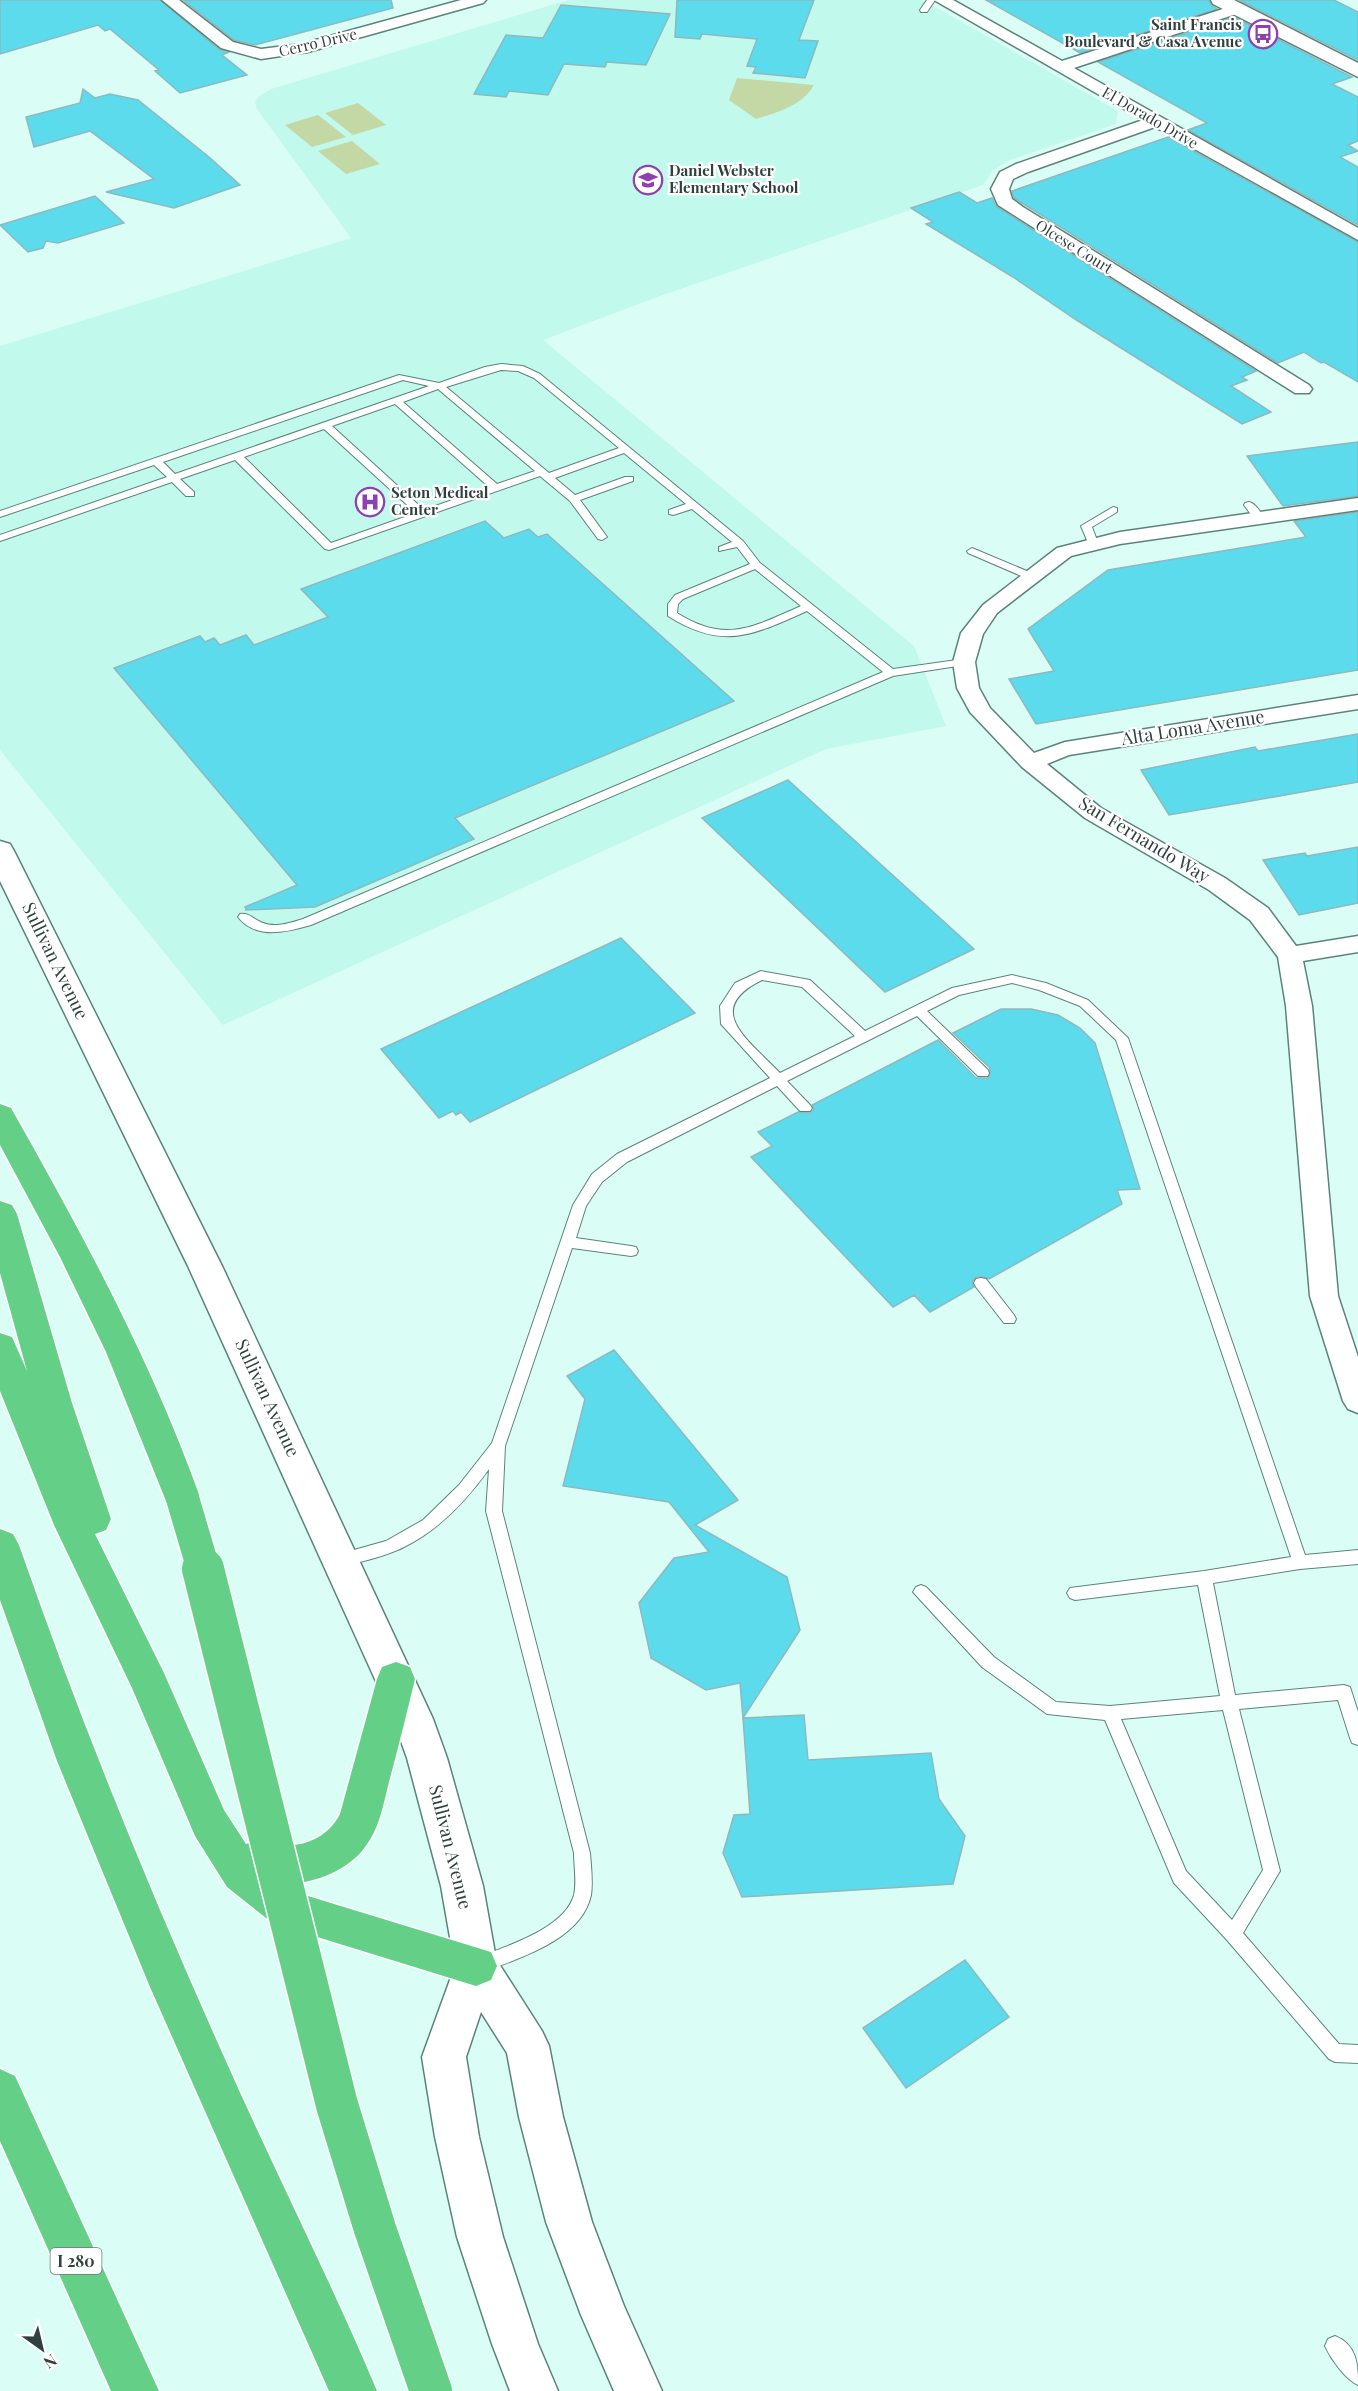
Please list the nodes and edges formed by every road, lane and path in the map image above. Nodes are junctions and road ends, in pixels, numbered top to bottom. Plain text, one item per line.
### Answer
1 (170, 0) edge
2 (478, 0) edge
3 (931, 0) edge
4 (942, 0) edge
5 (1220, 0) edge
6 (1237, 9) junction
7 (924, 10) dead end
8 (1060, 67) junction
9 (1358, 71) edge
10 (1156, 121) junction
11 (1358, 235) edge
12 (440, 386) junction
13 (1302, 389) dead end
14 (338, 399) junction
15 (397, 401) junction
16 (356, 415) junction
17 (281, 418) junction
18 (326, 426) junction
19 (298, 435) junction
20 (626, 449) junction
21 (237, 456) junction
22 (156, 461) junction
23 (544, 474) junction
24 (174, 478) junction
25 (629, 479) dead end
26 (88, 484) junction
27 (496, 488) junction
28 (190, 494) dead end
29 (574, 499) junction
30 (105, 502) junction
31 (1358, 504) edge
32 (693, 505) junction
33 (1113, 510) dead end
34 (5, 512) edge
35 (673, 512) dead end
36 (423, 514) junction
37 (27, 529) junction
38 (602, 537) dead end
39 (0, 538) edge
40 (739, 543) junction
41 (1094, 543) junction
42 (723, 549) dead end
43 (972, 551) dead end
44 (756, 565) junction
45 (1030, 576) junction
46 (808, 607) junction
47 (964, 662) junction
48 (891, 673) junction
49 (1358, 702) edge
50 (1030, 762) junction
51 (0, 851) edge
52 (244, 917) dead end
53 (1358, 944) edge
54 (1290, 955) junction
55 (918, 1010) junction
56 (864, 1037) junction
57 (983, 1073) dead end
58 (778, 1080) junction
59 (805, 1108) dead end
60 (0, 1116) edge
61 (0, 1214) edge
62 (567, 1242) junction
63 (631, 1251) dead end
64 (981, 1283) dead end
65 (1009, 1319) dead end
66 (0, 1347) edge
67 (1358, 1401) edge
68 (498, 1446) junction
69 (0, 1545) edge
70 (1358, 1557) edge
71 (341, 1560) junction
72 (1300, 1563) junction
73 (1204, 1578) junction
74 (921, 1592) dead end
75 (1075, 1593) dead end
76 (396, 1679) junction
77 (150, 1685) junction
78 (1229, 1702) junction
79 (1110, 1713) junction
80 (1358, 1738) edge
81 (209, 1823) junction
82 (1233, 1934) junction
83 (476, 1966) junction
84 (1358, 2055) edge
85 (0, 2091) edge
86 (1335, 2346) dead end
87 (1358, 2375) edge
88 (135, 2391) edge
89 (353, 2391) edge
90 (431, 2391) edge
91 (534, 2391) edge
92 (638, 2391) edge

1 - 2 street, Cerro Drive
3 - 7 lane
4 - 8 street, El Dorado Drive
5 - 6 street
6 - 8 street
6 - 9 street
8 - 10 street, El Dorado Drive
10 - 11 street, El Dorado Drive
10 - 13 street, Olcese Court
12 - 14 lane
12 - 15 lane
12 - 20 lane
12 - 23 lane
14 - 16 lane
14 - 17 lane
15 - 16 lane
15 - 27 lane
16 - 18 lane
17 - 19 lane
17 - 22 lane
18 - 19 lane
18 - 36 lane
19 - 21 lane
20 - 23 lane
20 - 32 lane
21 - 24 lane
21 - 36 lane
22 - 24 lane
22 - 26 lane
23 - 27 lane
23 - 29 lane
24 - 28 lane
24 - 30 lane
25 - 29 lane
26 - 30 lane
26 - 34 lane
27 - 36 lane
29 - 38 lane
30 - 37 lane
31 - 41 street, San Fernando Way
32 - 35 lane
32 - 40 lane
33 - 41 lane
34 - 37 lane
37 - 39 lane
40 - 42 lane
40 - 44 lane
41 - 45 street, San Fernando Way
43 - 45 lane
44 - 46 lane
44 - 46 lane
45 - 47 street, San Fernando Way
46 - 48 lane
47 - 48 lane
47 - 50 street, San Fernando Way
48 - 52 lane
49 - 50 street, Alta Loma Avenue
50 - 54 street, San Fernando Way
51 - 71 street, Sullivan Avenue
53 - 54 street
54 - 67 street, San Fernando Way
55 - 56 lane
55 - 57 lane
55 - 72 lane
56 - 58 lane
56 - 58 lane
58 - 59 lane
58 - 62 lane
60 - 90 highway, bridge
61 - 77 highway
62 - 63 lane
62 - 68 lane
64 - 65 lane
66 - 77 highway
68 - 71 lane
68 - 83 lane
69 - 89 highway
70 - 72 lane
71 - 76 street, Sullivan Avenue
72 - 73 lane
73 - 75 lane
73 - 78 lane
74 - 79 lane
76 - 81 highway
76 - 83 street, Sullivan Avenue
77 - 81 highway
78 - 79 lane
78 - 80 lane
78 - 82 lane
79 - 82 lane
81 - 83 highway
82 - 84 lane
83 - 91 street, Sullivan Avenue
83 - 92 street, Sullivan Avenue
85 - 88 highway, I 280
86 - 87 lane

